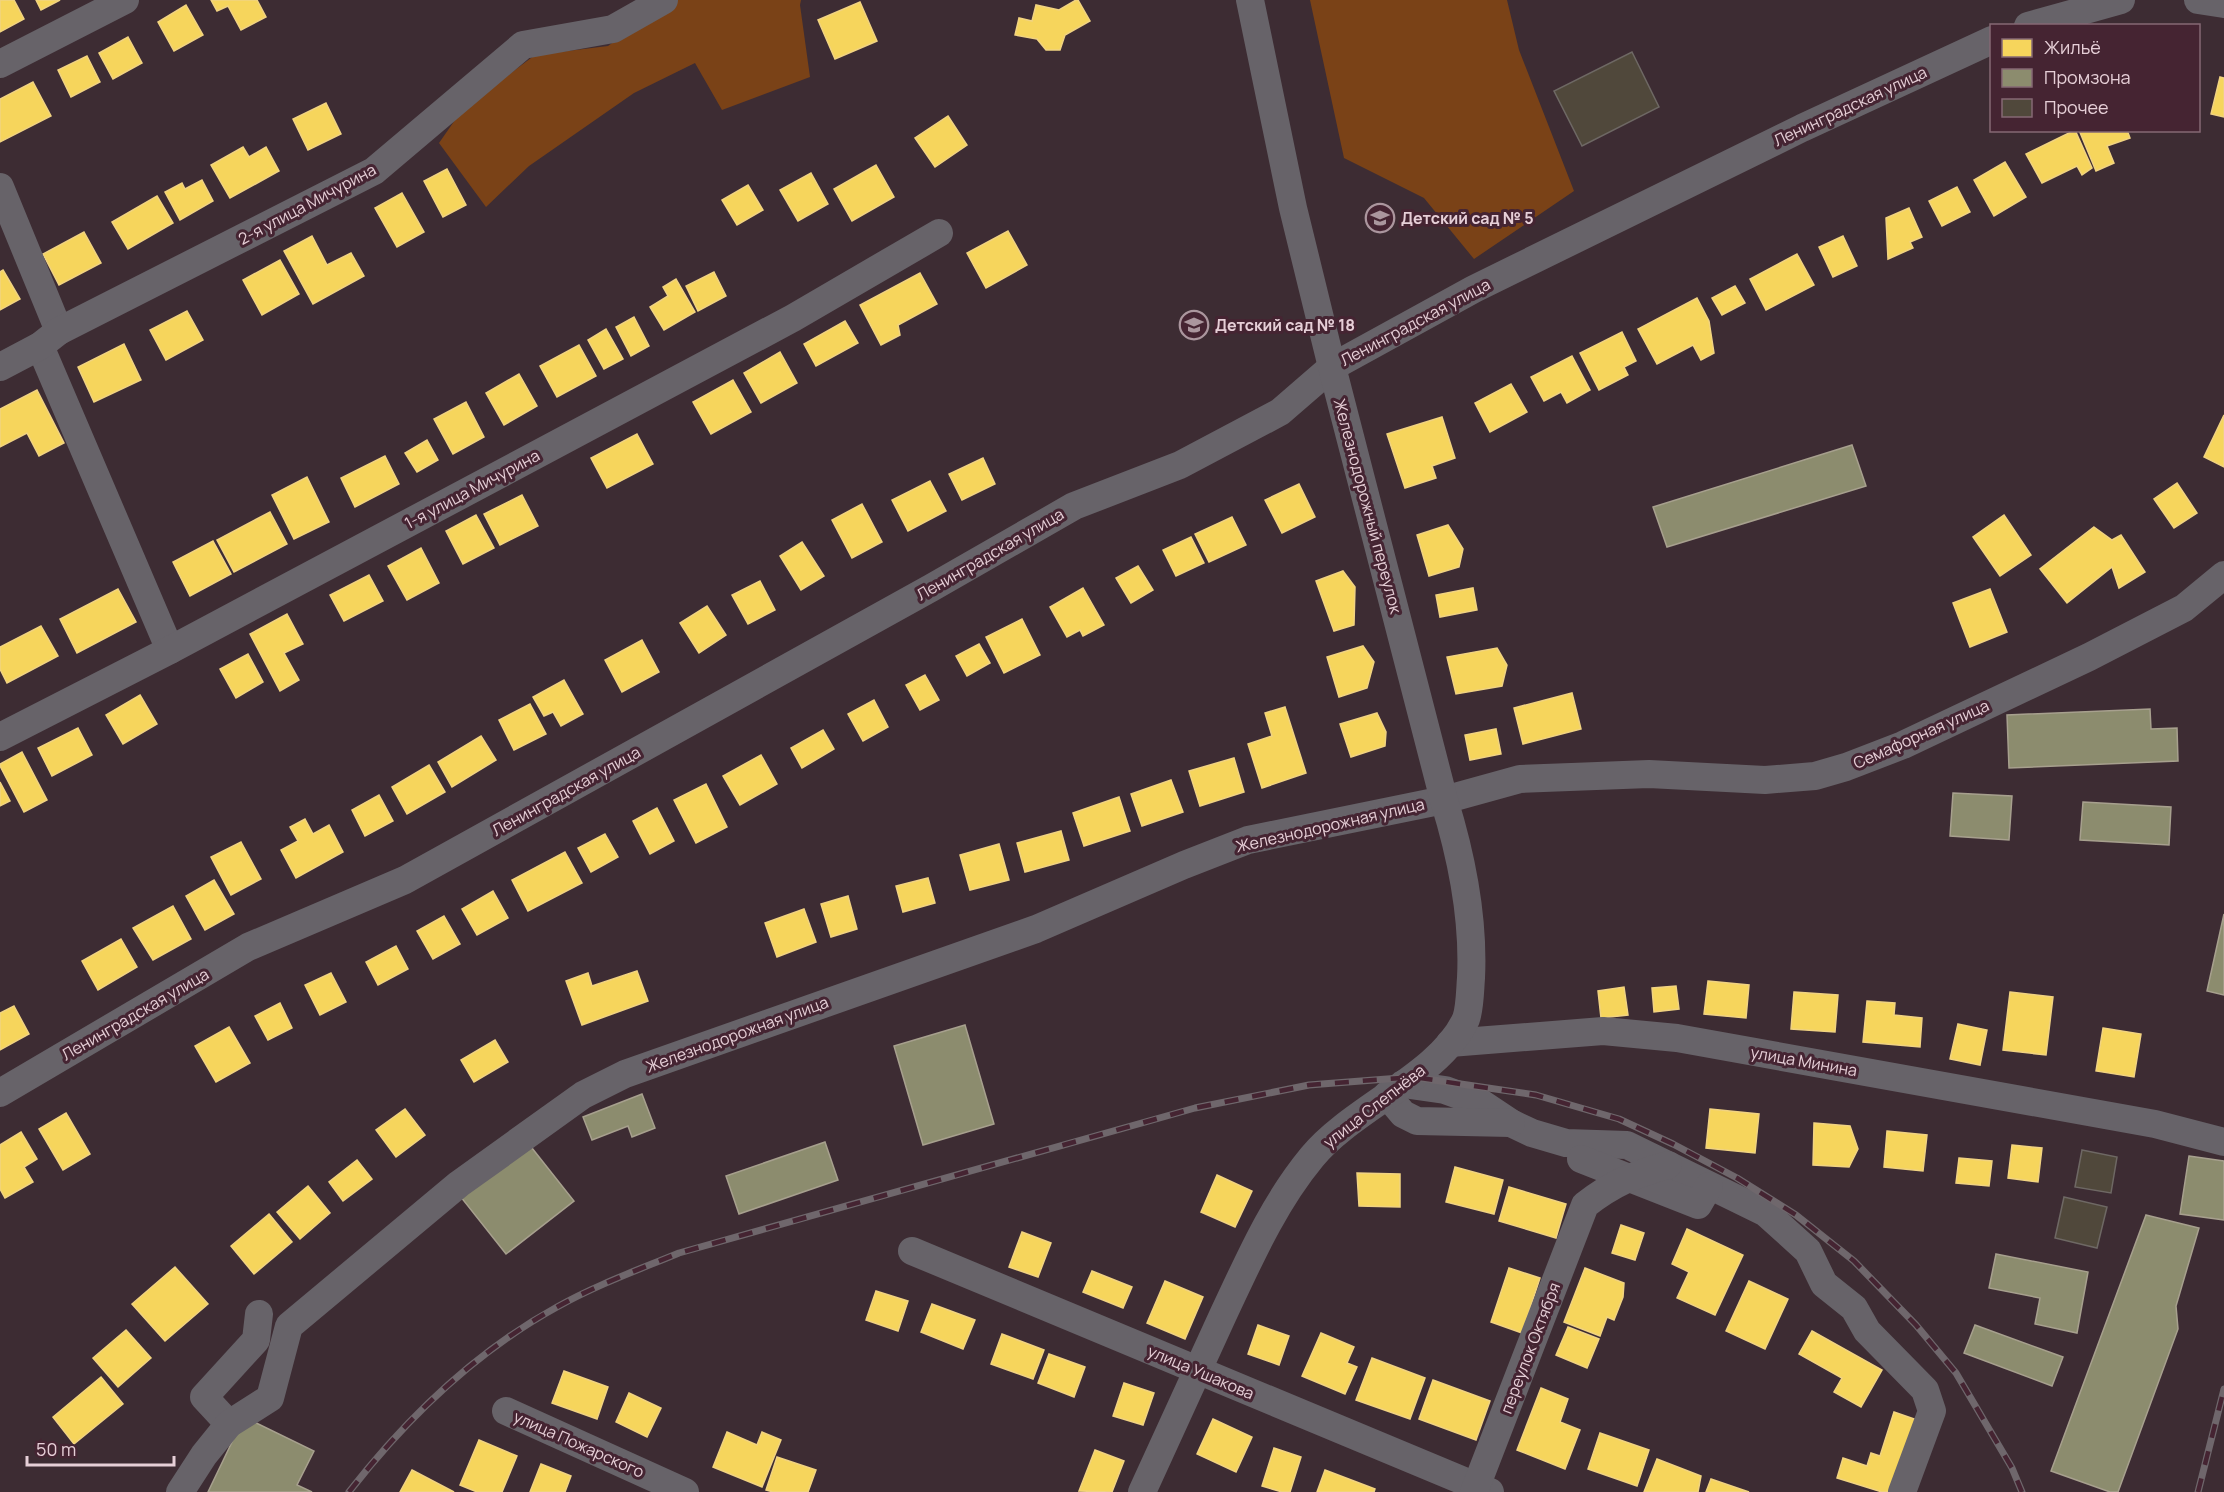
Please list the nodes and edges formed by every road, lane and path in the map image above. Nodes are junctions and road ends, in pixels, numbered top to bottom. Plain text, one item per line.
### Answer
1 (125, 0) edge
2 (664, 0) edge
3 (1250, 0) edge
4 (2121, 0) edge
5 (2198, 0) edge
6 (2224, 4) edge
7 (2035, 24) edge
8 (1990, 41) edge
9 (0, 64) edge
10 (0, 188) edge
11 (939, 233) dead end
12 (50, 338) junction
13 (0, 367) edge
14 (1332, 367) junction
15 (2224, 575) edge
16 (170, 650) junction
17 (0, 737) edge
18 (1444, 800) junction
19 (1450, 1043) junction
20 (1395, 1090) junction
21 (0, 1093) edge
22 (2224, 1142) edge
23 (1574, 1151) junction
24 (1668, 1165) junction
25 (1627, 1178) junction
26 (1709, 1186) junction
27 (1585, 1205) junction
28 (912, 1251) dead end
29 (259, 1314) dead end
30 (1197, 1370) junction
31 (506, 1411) dead end
32 (229, 1424) junction
33 (1480, 1490) edge
34 (180, 1492) edge
35 (686, 1492) edge
36 (1142, 1492) edge
37 (1902, 1492) edge

1 - 9 street
2 - 12 street, 2-я улица Мичурина
3 - 14 street, Железнодорожный переулок
4 - 7 street
5 - 6 street
8 - 14 street, Ленинградская улица
10 - 12 street
11 - 16 street, 1-я улица Мичурина
12 - 13 street, 2-я улица Мичурина
12 - 16 street
14 - 18 street, Железнодорожный переулок
14 - 21 street, Ленинградская улица
15 - 18 street, Семафорная улица
16 - 17 street, 1-я улица Мичурина
18 - 19 street, улица Слепнёва
18 - 32 street, Железнодорожная улица
19 - 20 street, улица Слепнёва
19 - 22 street, улица Минина
20 - 23 street
20 - 30 street, улица Слепнёва
23 - 24 street
23 - 25 street
23 - 27 street, переулок Октября
24 - 25 street
24 - 26 street
25 - 26 street
25 - 27 street
26 - 37 street
27 - 33 street, переулок Октября
28 - 30 street, улица Ушакова
29 - 32 street
30 - 33 street, улица Ушакова
30 - 36 street, улица Слепнёва
31 - 35 street, улица Пожарского
32 - 34 street, Железнодорожная улица

